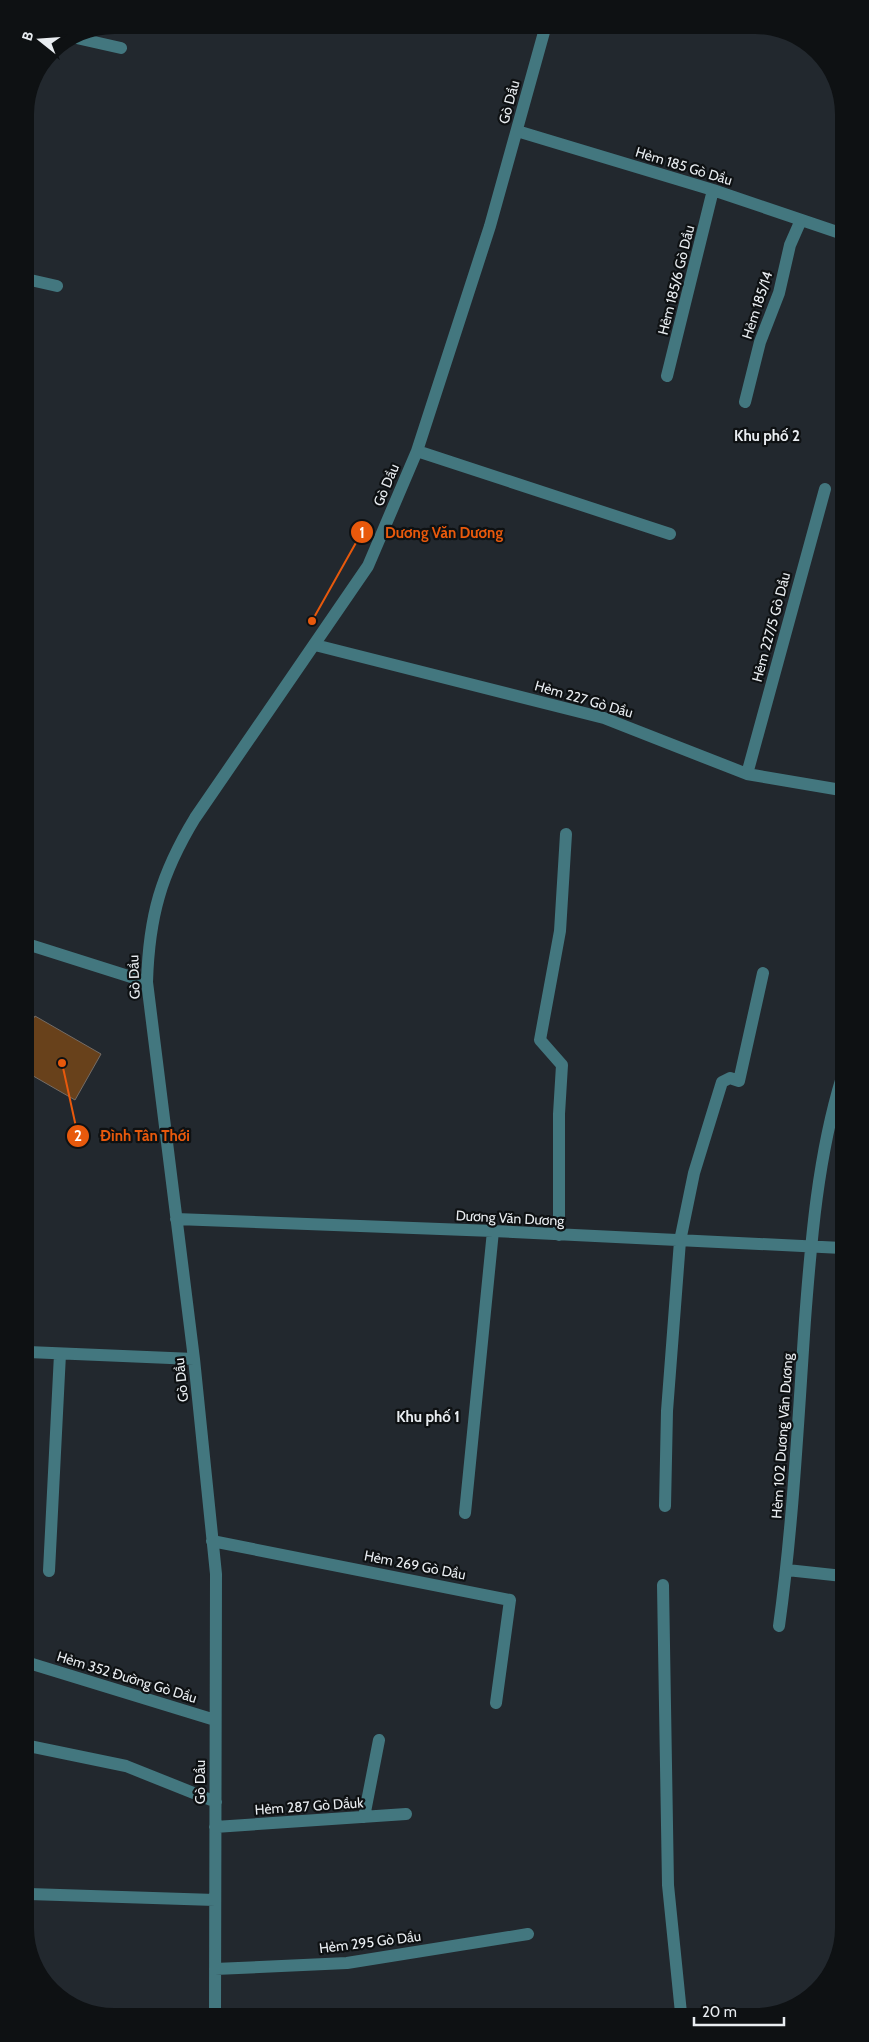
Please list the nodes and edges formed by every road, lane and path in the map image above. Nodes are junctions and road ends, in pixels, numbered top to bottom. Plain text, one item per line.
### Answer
1 (544, 34) edge
2 (84, 40) edge
3 (121, 48) dead end
4 (517, 131) junction
5 (713, 190) junction
6 (801, 220) junction
7 (835, 231) edge
8 (34, 280) edge
9 (57, 286) dead end
10 (667, 376) dead end
11 (745, 402) dead end
12 (417, 451) junction
13 (825, 488) dead end
14 (670, 534) dead end
15 (315, 645) junction
16 (747, 774) junction
17 (835, 789) edge
18 (566, 834) dead end
19 (34, 946) edge
20 (763, 973) dead end
21 (147, 982) junction
22 (835, 1100) edge
23 (176, 1219) junction
24 (493, 1231) junction
25 (559, 1235) junction
26 (680, 1241) junction
27 (811, 1247) junction
28 (835, 1248) edge
29 (34, 1352) edge
30 (60, 1354) junction
31 (194, 1359) junction
32 (665, 1506) dead end
33 (465, 1513) dead end
34 (212, 1540) junction
35 (786, 1570) junction
36 (49, 1571) dead end
37 (835, 1575) edge
38 (663, 1585) dead end
39 (779, 1626) dead end
40 (34, 1665) edge
41 (496, 1702) dead end
42 (215, 1720) junction
43 (379, 1740) dead end
44 (34, 1747) edge
45 (216, 1802) junction
46 (406, 1814) dead end
47 (364, 1817) junction
48 (215, 1827) junction
49 (34, 1894) edge
50 (215, 1900) junction
51 (528, 1934) dead end
52 (215, 1969) junction
53 (215, 2008) edge
54 (680, 2008) edge

1 - 4 street, Gò Dầu
2 - 3 street
4 - 5 street, Hẻm 185 Gò Dầu
4 - 12 street, Gò Dầu
5 - 6 street, Hẻm 185 Gò Dầu
5 - 10 street, Hẻm 185/6 Gò Dầu
6 - 7 street, Hẻm 185 Gò Dầu
6 - 11 street, Hẻm 185/14
8 - 9 street
12 - 14 street
12 - 15 street, Gò Dầu
13 - 16 street, Hẻm 227/5 Gò Dầu
15 - 16 street, Hẻm 227 Gò Dầu
15 - 21 street, Gò Dầu
16 - 17 street, Hẻm 227 Gò Dầu
18 - 25 street
19 - 21 street
20 - 26 street
21 - 23 street, Gò Dầu
22 - 27 street, Hẻm 102 Dương Văn Dương
23 - 24 street, Dương Văn Dương
23 - 31 street, Gò Dầu
24 - 25 street, Dương Văn Dương
24 - 33 street
25 - 26 street, Dương Văn Dương
26 - 27 street, Dương Văn Dương
26 - 32 street
27 - 28 street, Dương Văn Dương
27 - 35 street, Hẻm 102 Dương Văn Dương
29 - 30 street
30 - 31 street
30 - 36 street
31 - 34 street, Gò Dầu
34 - 41 street, Hẻm 269 Gò Dầu
34 - 42 street, Gò Dầu
35 - 37 street
35 - 39 street, Hẻm 102 Dương Văn Dương
38 - 54 street
40 - 42 street, Hẻm 352 Đường Gò Dầu
42 - 45 street, Gò Dầu
43 - 47 street
44 - 45 street
45 - 48 street, Gò Dầu
46 - 47 street, Hẻm 287 Gò Dầuk
47 - 48 street, Hẻm 287 Gò Dầuk
48 - 50 street, Gò Dầu
49 - 50 street
50 - 52 street, Gò Dầu
51 - 52 street, Hẻm 295 Gò Dầu
52 - 53 street, Gò Dầu

